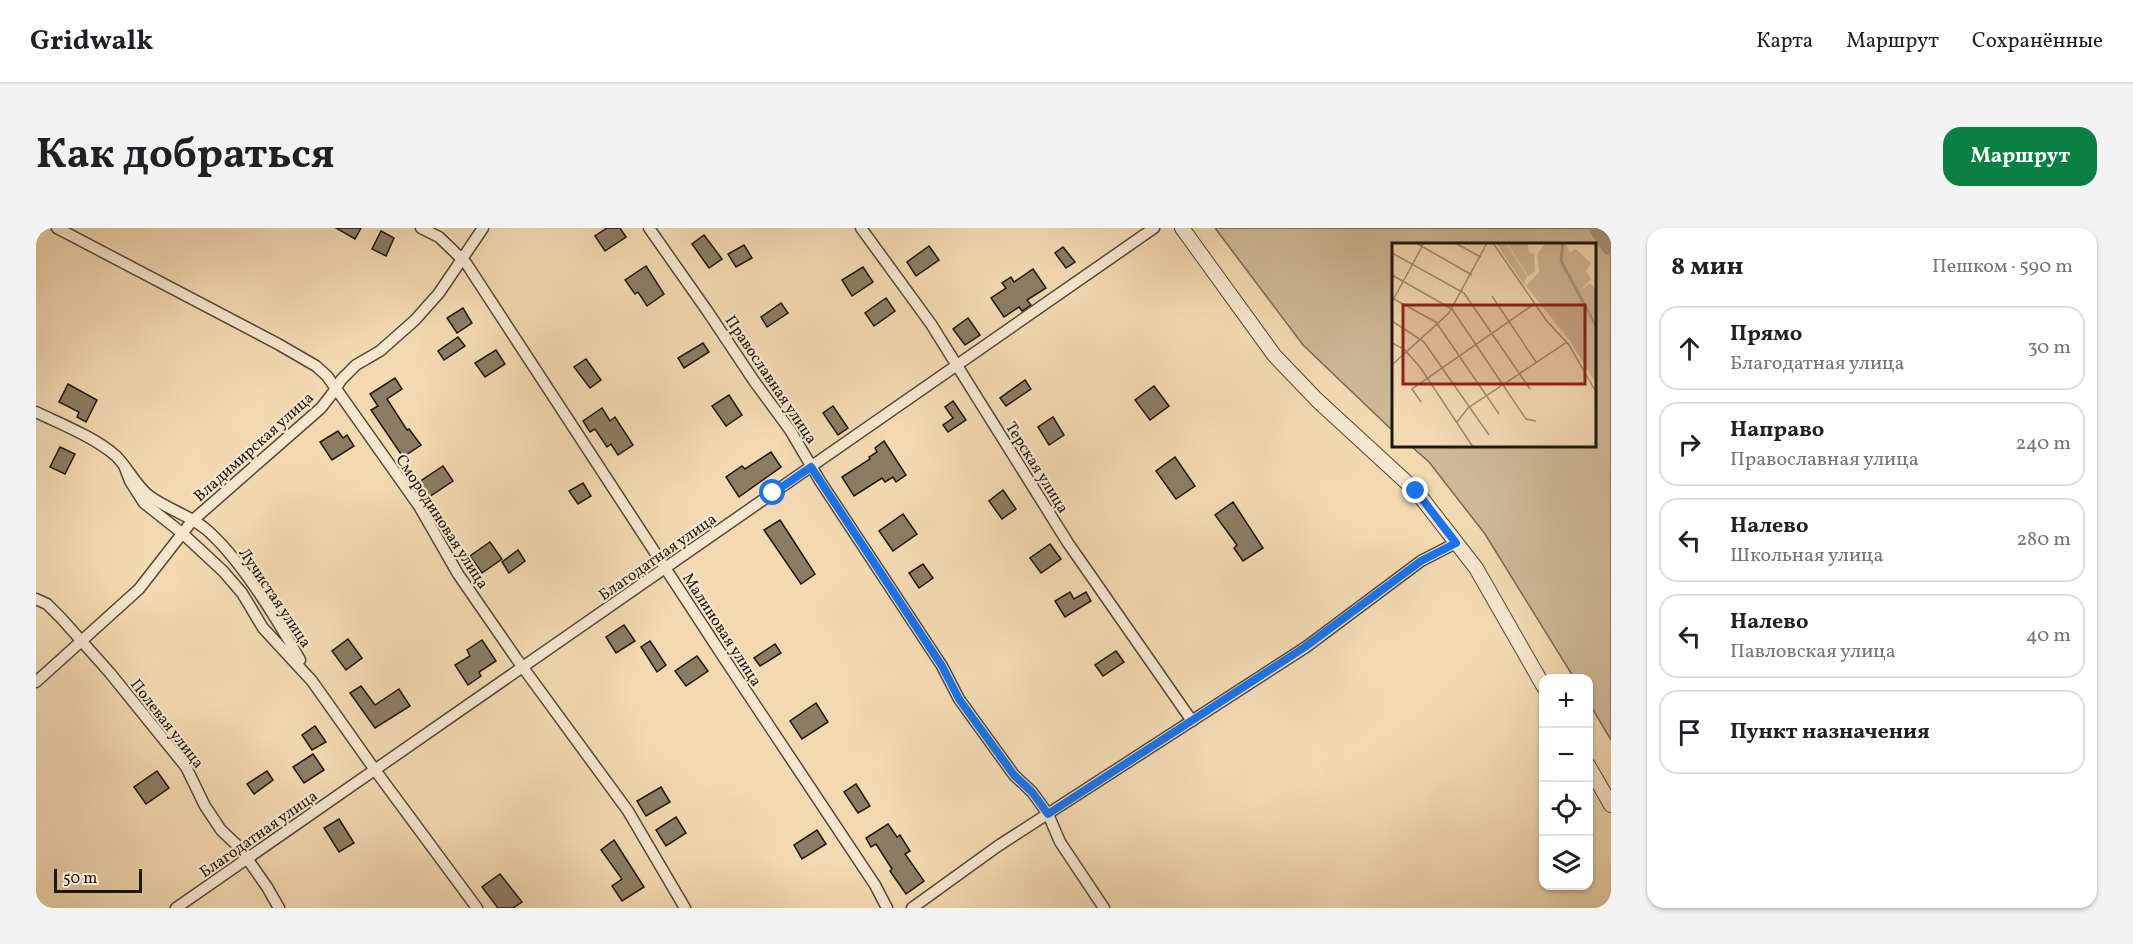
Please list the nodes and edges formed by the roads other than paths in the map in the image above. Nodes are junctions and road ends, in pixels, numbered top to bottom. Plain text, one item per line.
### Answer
1 (57, 228) edge
2 (421, 228) edge
3 (483, 228) edge
4 (649, 228) edge
5 (861, 228) edge
6 (1154, 228) edge
7 (1182, 228) edge
8 (461, 258) junction
9 (956, 365) junction
10 (335, 390) junction
11 (36, 412) edge
12 (811, 467) junction
13 (125, 468) junction
14 (192, 521) junction
15 (182, 533) junction
16 (1456, 543) junction
17 (665, 568) junction
18 (36, 599) edge
19 (82, 642) junction
20 (523, 667) junction
21 (1539, 678) edge
22 (312, 681) junction
23 (36, 682) edge
24 (1192, 721) junction
25 (375, 770) junction
26 (1593, 774) edge
27 (1611, 805) edge
28 (1048, 814) junction
29 (247, 859) junction
30 (176, 908) edge
31 (279, 908) edge
32 (477, 908) edge
33 (685, 908) edge
34 (887, 908) edge
35 (912, 908) edge
36 (1104, 908) edge

1 - 10 street, Смородиновая улица
2 - 8 street, Малиновая улица
3 - 8 street, Владимирская улица
4 - 12 street, Православная улица
5 - 9 street, Терская улица
6 - 9 street, Благодатная улица
7 - 16 street
8 - 10 street, Владимирская улица
8 - 17 street, Малиновая улица
9 - 12 street, Благодатная улица
9 - 24 street, Терская улица
10 - 14 street, Владимирская улица
10 - 20 street, Смородиновая улица
11 - 13 street, Лучистая улица
12 - 17 street, Благодатная улица
12 - 28 street, Православная улица
13 - 14 street, Лучистая улица
13 - 15 street, Лучистая улица
14 - 15 street, Владимирская улица
14 - 22 street, Лучистая улица
15 - 19 street, Владимирская улица
15 - 22 street, Лучистая улица
16 - 21 street
16 - 24 street
17 - 20 street, Благодатная улица
17 - 34 street, Малиновая улица
18 - 19 street, Полевая улица
19 - 23 street, Владимирская улица
19 - 29 street, Полевая улица
20 - 25 street, Благодатная улица
20 - 33 street, Смородиновая улица
22 - 25 street, Лучистая улица
24 - 28 street
25 - 29 street, Благодатная улица
25 - 32 street, Лучистая улица
26 - 27 street
28 - 35 street
28 - 36 street, Православная улица
29 - 30 street, Благодатная улица
29 - 31 street, Полевая улица

